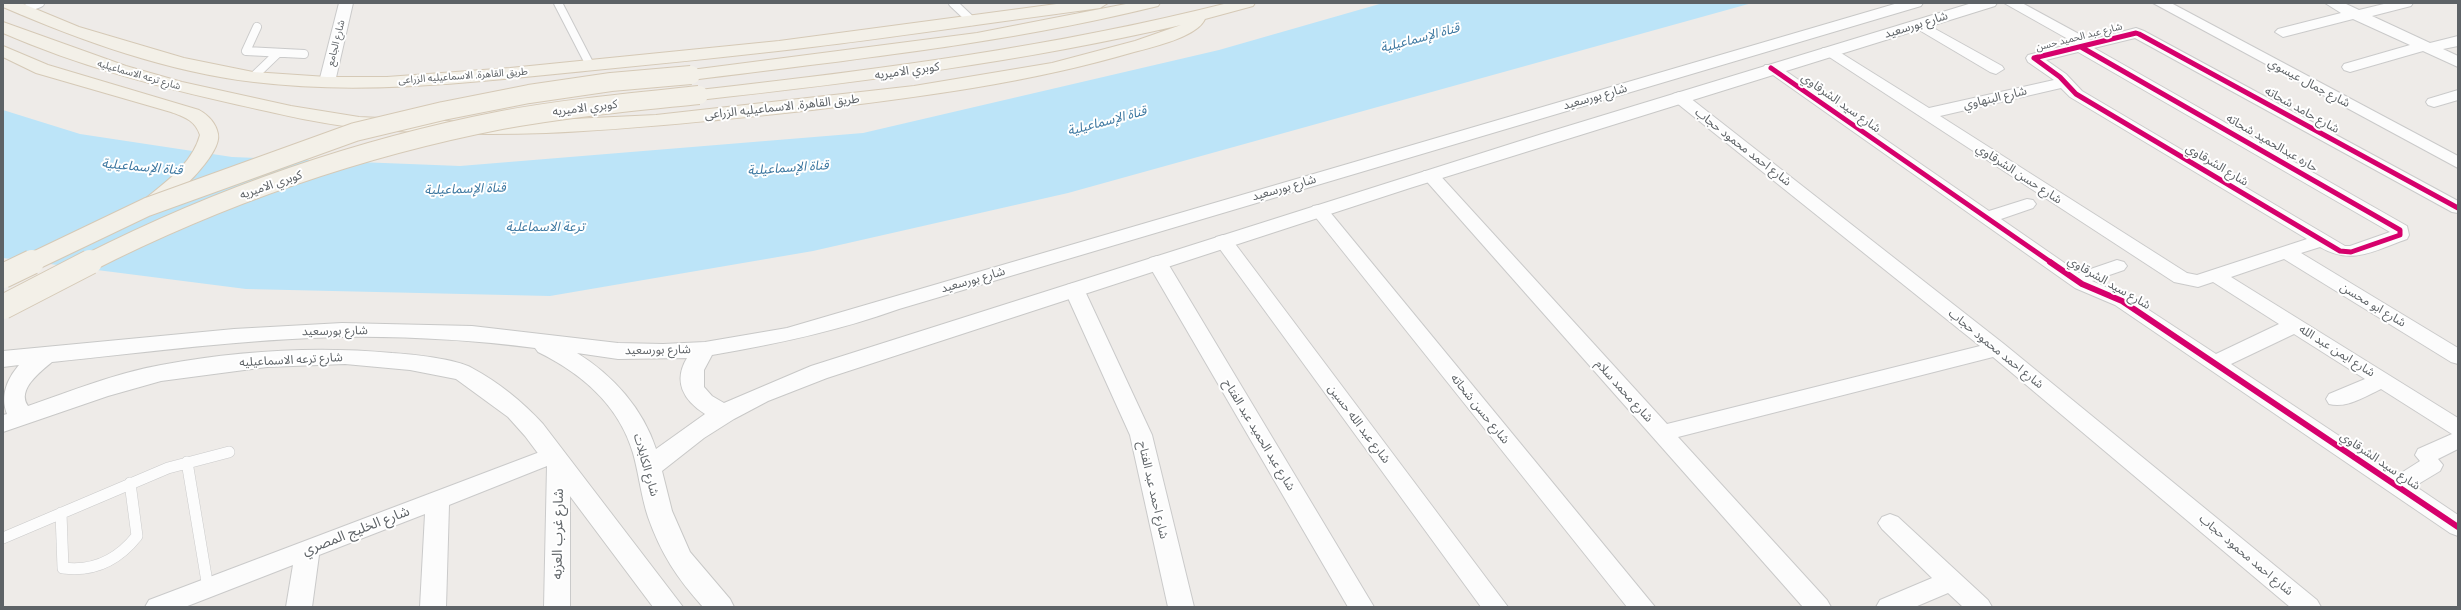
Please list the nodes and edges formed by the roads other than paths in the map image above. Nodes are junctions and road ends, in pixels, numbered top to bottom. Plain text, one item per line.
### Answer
1 (40, 3) edge
2 (346, 3) edge
3 (558, 3) edge
4 (953, 3) edge
5 (1093, 3) edge
6 (1100, 3) edge
7 (1152, 3) edge
8 (1247, 3) edge
9 (1915, 3) edge
10 (1989, 3) edge
11 (2012, 3) edge
12 (2160, 3) edge
13 (2332, 3) edge
14 (2406, 3) edge
15 (15, 6) edge
16 (2356, 14) junction
17 (1197, 17) junction
18 (972, 21) junction
19 (1919, 24) junction
20 (3, 27) edge
21 (257, 27) dead end
22 (2283, 32) dead end
23 (2136, 33) joint
24 (2458, 41) edge
25 (2085, 46) junction
26 (2426, 47) junction
27 (3, 51) edge
28 (1828, 51) junction
29 (278, 53) junction
30 (304, 54) dead end
31 (2458, 62) edge
32 (590, 65) junction
33 (2350, 67) dead end
34 (1771, 68) junction
35 (1996, 69) dead end
36 (230, 74) joint
37 (253, 77) junction
38 (327, 82) junction
39 (2070, 88) junction
40 (2458, 96) edge
41 (1679, 97) junction
42 (2434, 102) dead end
43 (302, 114) joint
44 (1926, 114) junction
45 (2458, 163) edge
46 (1430, 175) junction
47 (2027, 204) dead end
48 (147, 207) junction
49 (2458, 208) edge
50 (1319, 210) junction
51 (1987, 218) junction
52 (2323, 240) junction
53 (1223, 241) junction
54 (2348, 252) joint
55 (2287, 253) junction
56 (1157, 262) junction
57 (2117, 266) dead end
58 (2215, 275) junction
59 (3, 276) edge
60 (2076, 280) junction
61 (1074, 289) junction
62 (3, 307) edge
63 (2295, 325) junction
64 (523, 339) junction
65 (1997, 348) junction
66 (705, 349) junction
67 (2458, 356) edge
68 (44, 357) junction
69 (3, 359) edge
70 (2215, 363) junction
71 (2383, 380) junction
72 (2337, 399) dead end
73 (725, 413) junction
74 (14, 420) edge
75 (2458, 428) edge
76 (1662, 433) junction
77 (2458, 440) edge
78 (229, 452) dead end
79 (556, 458) junction
80 (187, 462) junction
81 (648, 469) junction
82 (130, 483) junction
83 (2398, 486) junction
84 (436, 500) junction
85 (61, 513) junction
86 (1890, 523) dead end
87 (2458, 527) edge
88 (3, 538) edge
89 (306, 550) junction
90 (1951, 581) junction
91 (208, 588) junction
92 (162, 606) edge
93 (299, 607) edge
94 (433, 607) edge
95 (556, 607) edge
96 (669, 607) edge
97 (720, 607) edge
98 (1181, 607) edge
99 (1361, 607) edge
100 (1495, 607) edge
101 (1642, 607) edge
102 (1818, 607) edge
103 (1889, 607) edge
104 (1979, 607) edge
105 (2308, 607) edge

1 - 15 lane
2 - 38 street, شارع الجامع
3 - 32 lane
4 - 18 lane
5 - 6 main road, طريق القاهرة, الاسماعيليه الزراعى
5 - 18 main road, طريق القاهرة, الاسماعيليه الزراعى
7 - 48 main road, كوبري الاميريه, bridge
8 - 17 main road, طريق القاهرة, الاسماعيليه الزراعى
9 - 66 main road, شارع بورسعيد
10 - 19 main road, شارع بورسعيد
11 - 25 street
12 - 45 street, شارع جمال عيسوي
13 - 16 street
14 - 16 street
15 - 36 main road, شارع ترعه الاسماعيليه
16 - 22 street
16 - 26 street
17 - 43 main road, طريق القاهرة, الاسماعيليه الزراعى
17 - 62 main road, كوبري الاميريه, bridge
18 - 32 main road, طريق القاهرة, الاسماعيليه الزراعى
19 - 28 main road, شارع بورسعيد
19 - 35 street
20 - 43 main road, شارع ترعه الاسماعيليه
21 - 29 lane
23 - 25 street, شارع عبد الحميد حسن
23 - 49 street, شارع حامد شحاته
24 - 26 street
25 - 39 street, شارع عبد الحميد حسن
25 - 54 street, حاره عبدالحميد شحاته
26 - 31 street
26 - 33 street
27 - 48 main road
28 - 34 main road, شارع بورسعيد
28 - 44 street, شارع حسن الشرقاوي
29 - 30 lane
29 - 37 lane
32 - 38 main road, طريق القاهرة, الاسماعيليه الزراعى
34 - 41 main road, شارع بورسعيد
34 - 51 street, شارع سيد الشرقاوي
36 - 37 main road, طريق القاهرة, الاسماعيليه الزراعى
37 - 38 main road, طريق القاهرة, الاسماعيليه الزراعى
39 - 44 street, شارع البنهاوي
39 - 52 street, شارع الشرقاوي
40 - 42 street
41 - 46 main road, شارع بورسعيد
41 - 65 street, شارع احمد محمود حجاب
44 - 58 street, شارع حسن الشرقاوي
46 - 50 main road, شارع بورسعيد
46 - 76 street, شارع محمد سلام
47 - 51 street
48 - 59 main road, كوبري الاميريه, bridge
50 - 53 main road, شارع بورسعيد
50 - 101 street, شارع حسن شحاته
51 - 60 street, شارع سيد الشرقاوي
52 - 54 street, شارع الشرقاوي
52 - 55 street
53 - 56 main road, شارع بورسعيد
53 - 100 street, شارع عبد الله حسين
55 - 58 street
55 - 67 street, شارع ابو محسن
56 - 61 main road, شارع بورسعيد
56 - 99 street, شارع عبد الحميد عبد الفتاح
57 - 60 street
58 - 63 street, شارع ايمن عبد الله
60 - 70 street, شارع سيد الشرقاوي
61 - 73 main road, شارع بورسعيد
61 - 98 street, شارع احمد عبد الفتاح
63 - 70 street
63 - 71 street, شارع ايمن عبد الله
64 - 66 main road, شارع بورسعيد
64 - 68 main road, شارع بورسعيد
64 - 81 main road, شارع الكابلات
65 - 76 street
65 - 105 street, شارع احمد محمود حجاب
66 - 73 main road
68 - 69 main road, شارع بورسعيد
68 - 74 main road
70 - 83 street, شارع سيد الشرقاوي
71 - 72 street
71 - 75 street, شارع ايمن عبد الله
73 - 81 main road, شارع بورسعيد
74 - 79 main road, شارع ترعه الاسماعيليه
76 - 102 street, شارع محمد سلام
77 - 83 street
78 - 80 lane
79 - 84 street, شارع الخليج المصري
79 - 95 street, شارع غرب العزبه
79 - 96 main road
80 - 82 lane
80 - 91 lane
81 - 97 main road, شارع الكابلات
82 - 85 lane
82 - 85 lane
83 - 87 street, شارع سيد الشرقاوي
84 - 89 street, شارع الخليج المصري
84 - 94 street
85 - 88 lane
86 - 90 street
89 - 91 street, شارع الخليج المصري
89 - 93 street
90 - 103 street
90 - 104 street
91 - 92 street, شارع الخليج المصري

